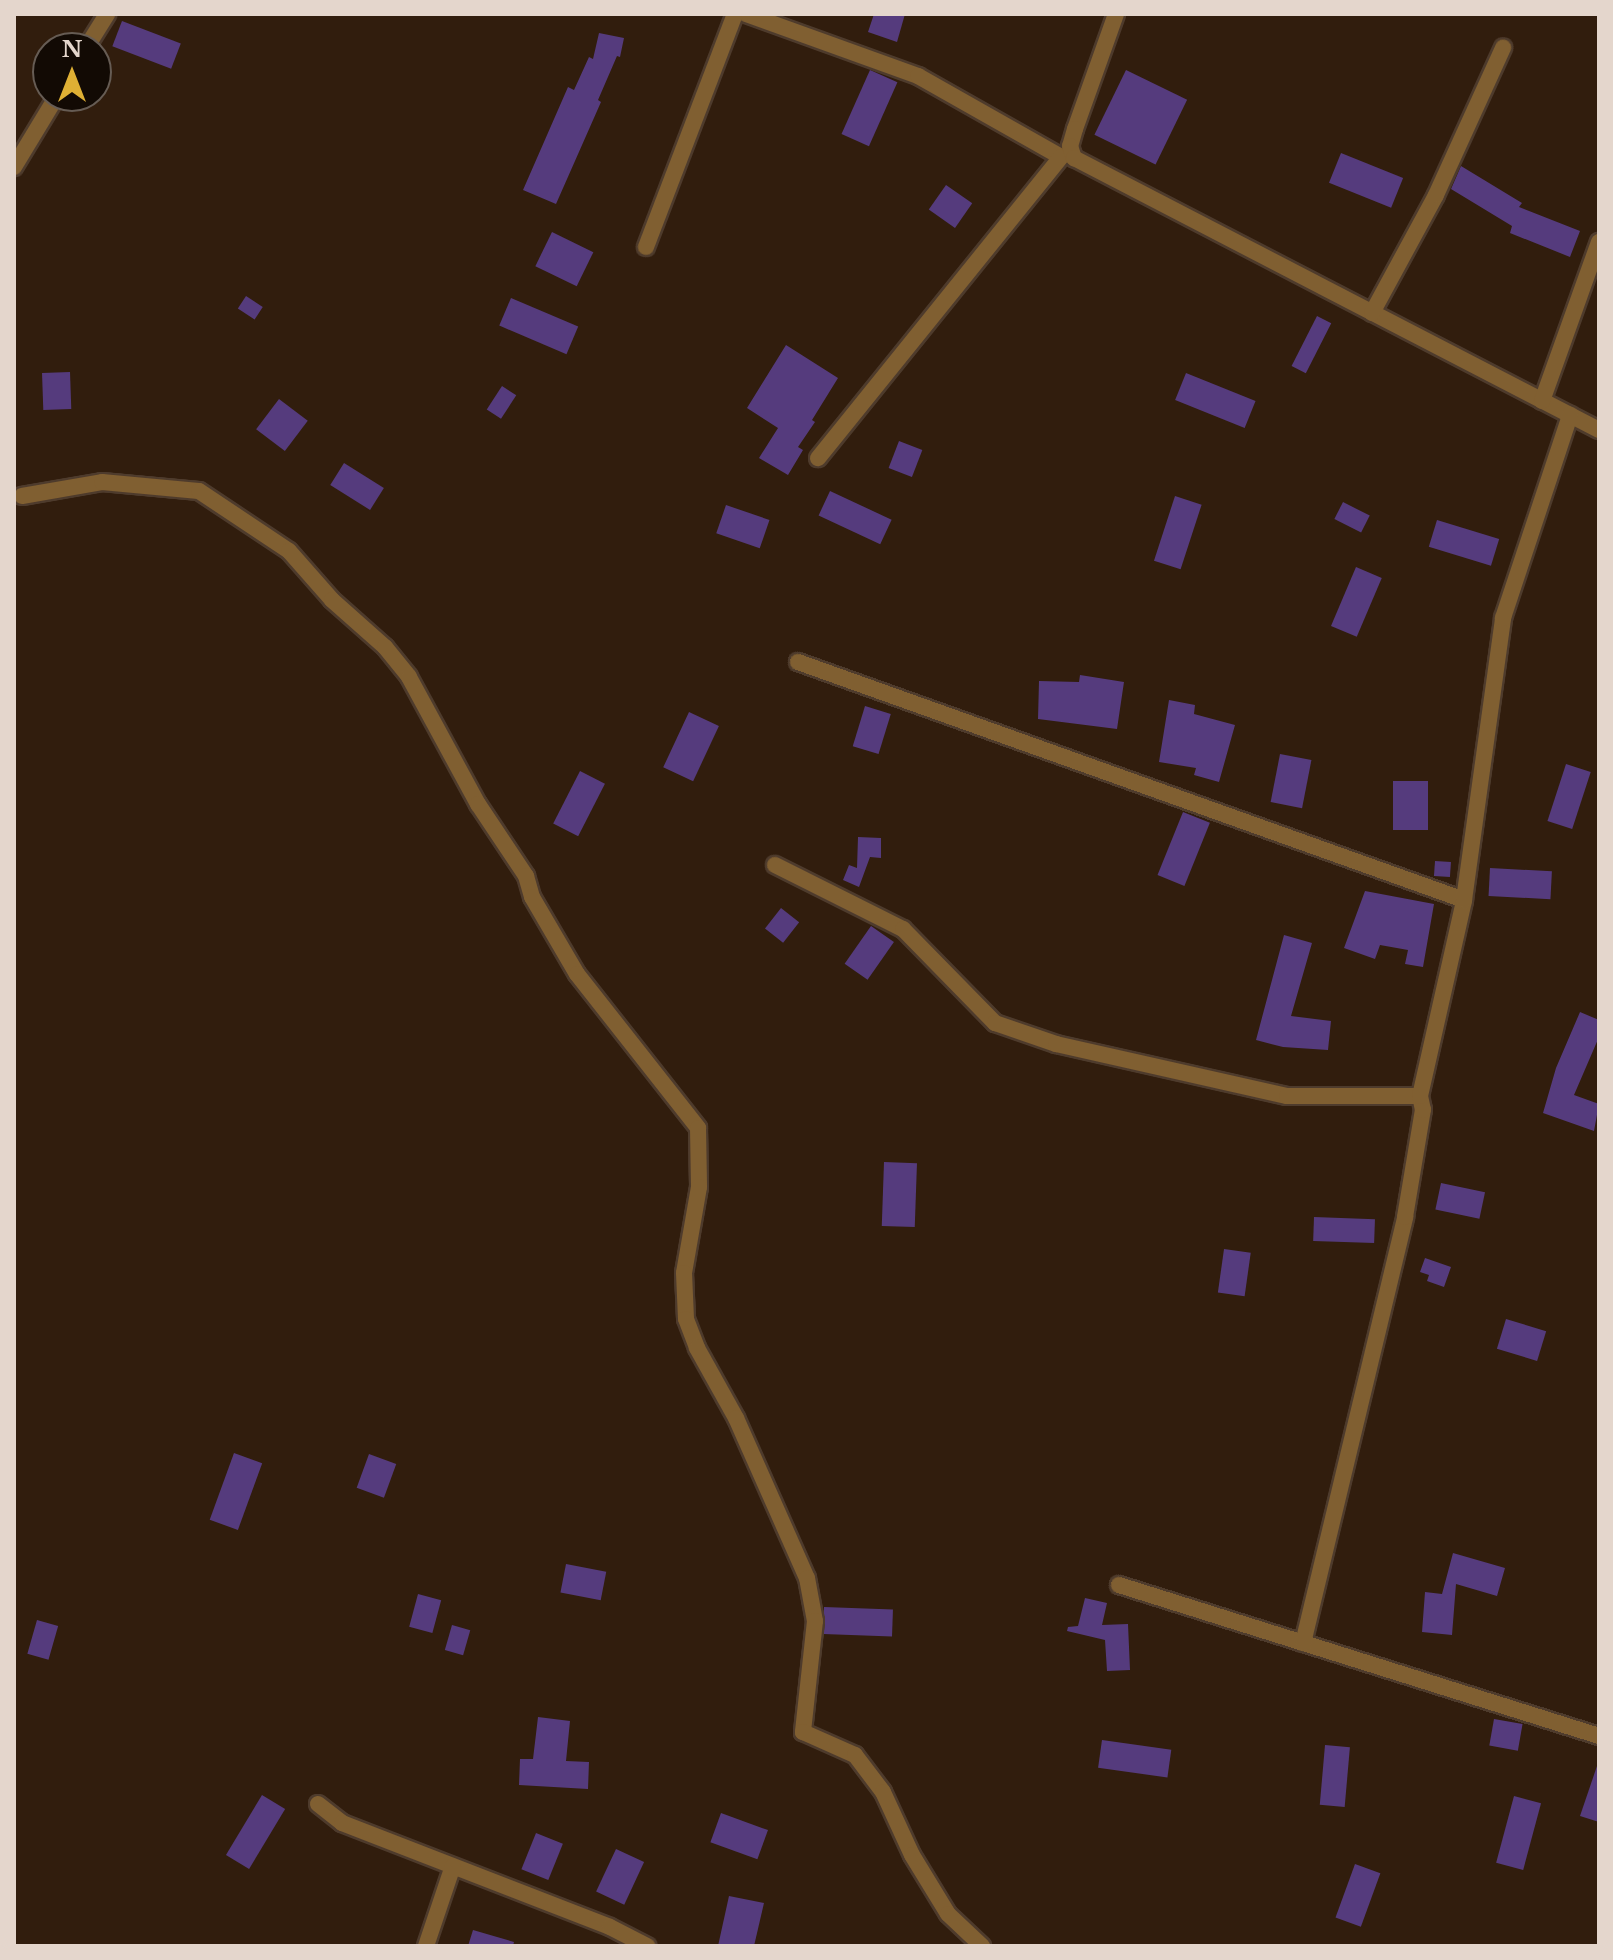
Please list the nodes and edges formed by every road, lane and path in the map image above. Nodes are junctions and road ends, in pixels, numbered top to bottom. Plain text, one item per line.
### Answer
1 (107, 14) edge
2 (735, 14) edge
3 (746, 14) edge
4 (1116, 14) edge
5 (96, 32) edge
6 (1503, 48) dead end
7 (47, 112) edge
8 (14, 167) edge
9 (1599, 242) edge
10 (646, 247) dead end
11 (1372, 313) junction
12 (1542, 401) junction
13 (1570, 415) junction
14 (1599, 430) edge
15 (818, 458) dead end
16 (22, 496) dead end
17 (798, 662) dead end
18 (775, 865) dead end
19 (1464, 900) junction
20 (1420, 1096) junction
21 (1119, 1585) dead end
22 (1303, 1643) junction
23 (1599, 1736) edge
24 (318, 1804) dead end
25 (453, 1866) junction
26 (426, 1946) edge
27 (647, 1946) edge
28 (982, 1946) edge

1 - 5 street
2 - 10 street
3 - 15 street
4 - 11 street
6 - 11 street
7 - 8 street
9 - 12 street
11 - 12 street
12 - 13 street
13 - 14 street
13 - 19 street
16 - 28 street
17 - 19 street
18 - 20 street
19 - 20 street
20 - 22 street
21 - 22 street
22 - 23 street
24 - 25 street
25 - 26 street
25 - 27 street

